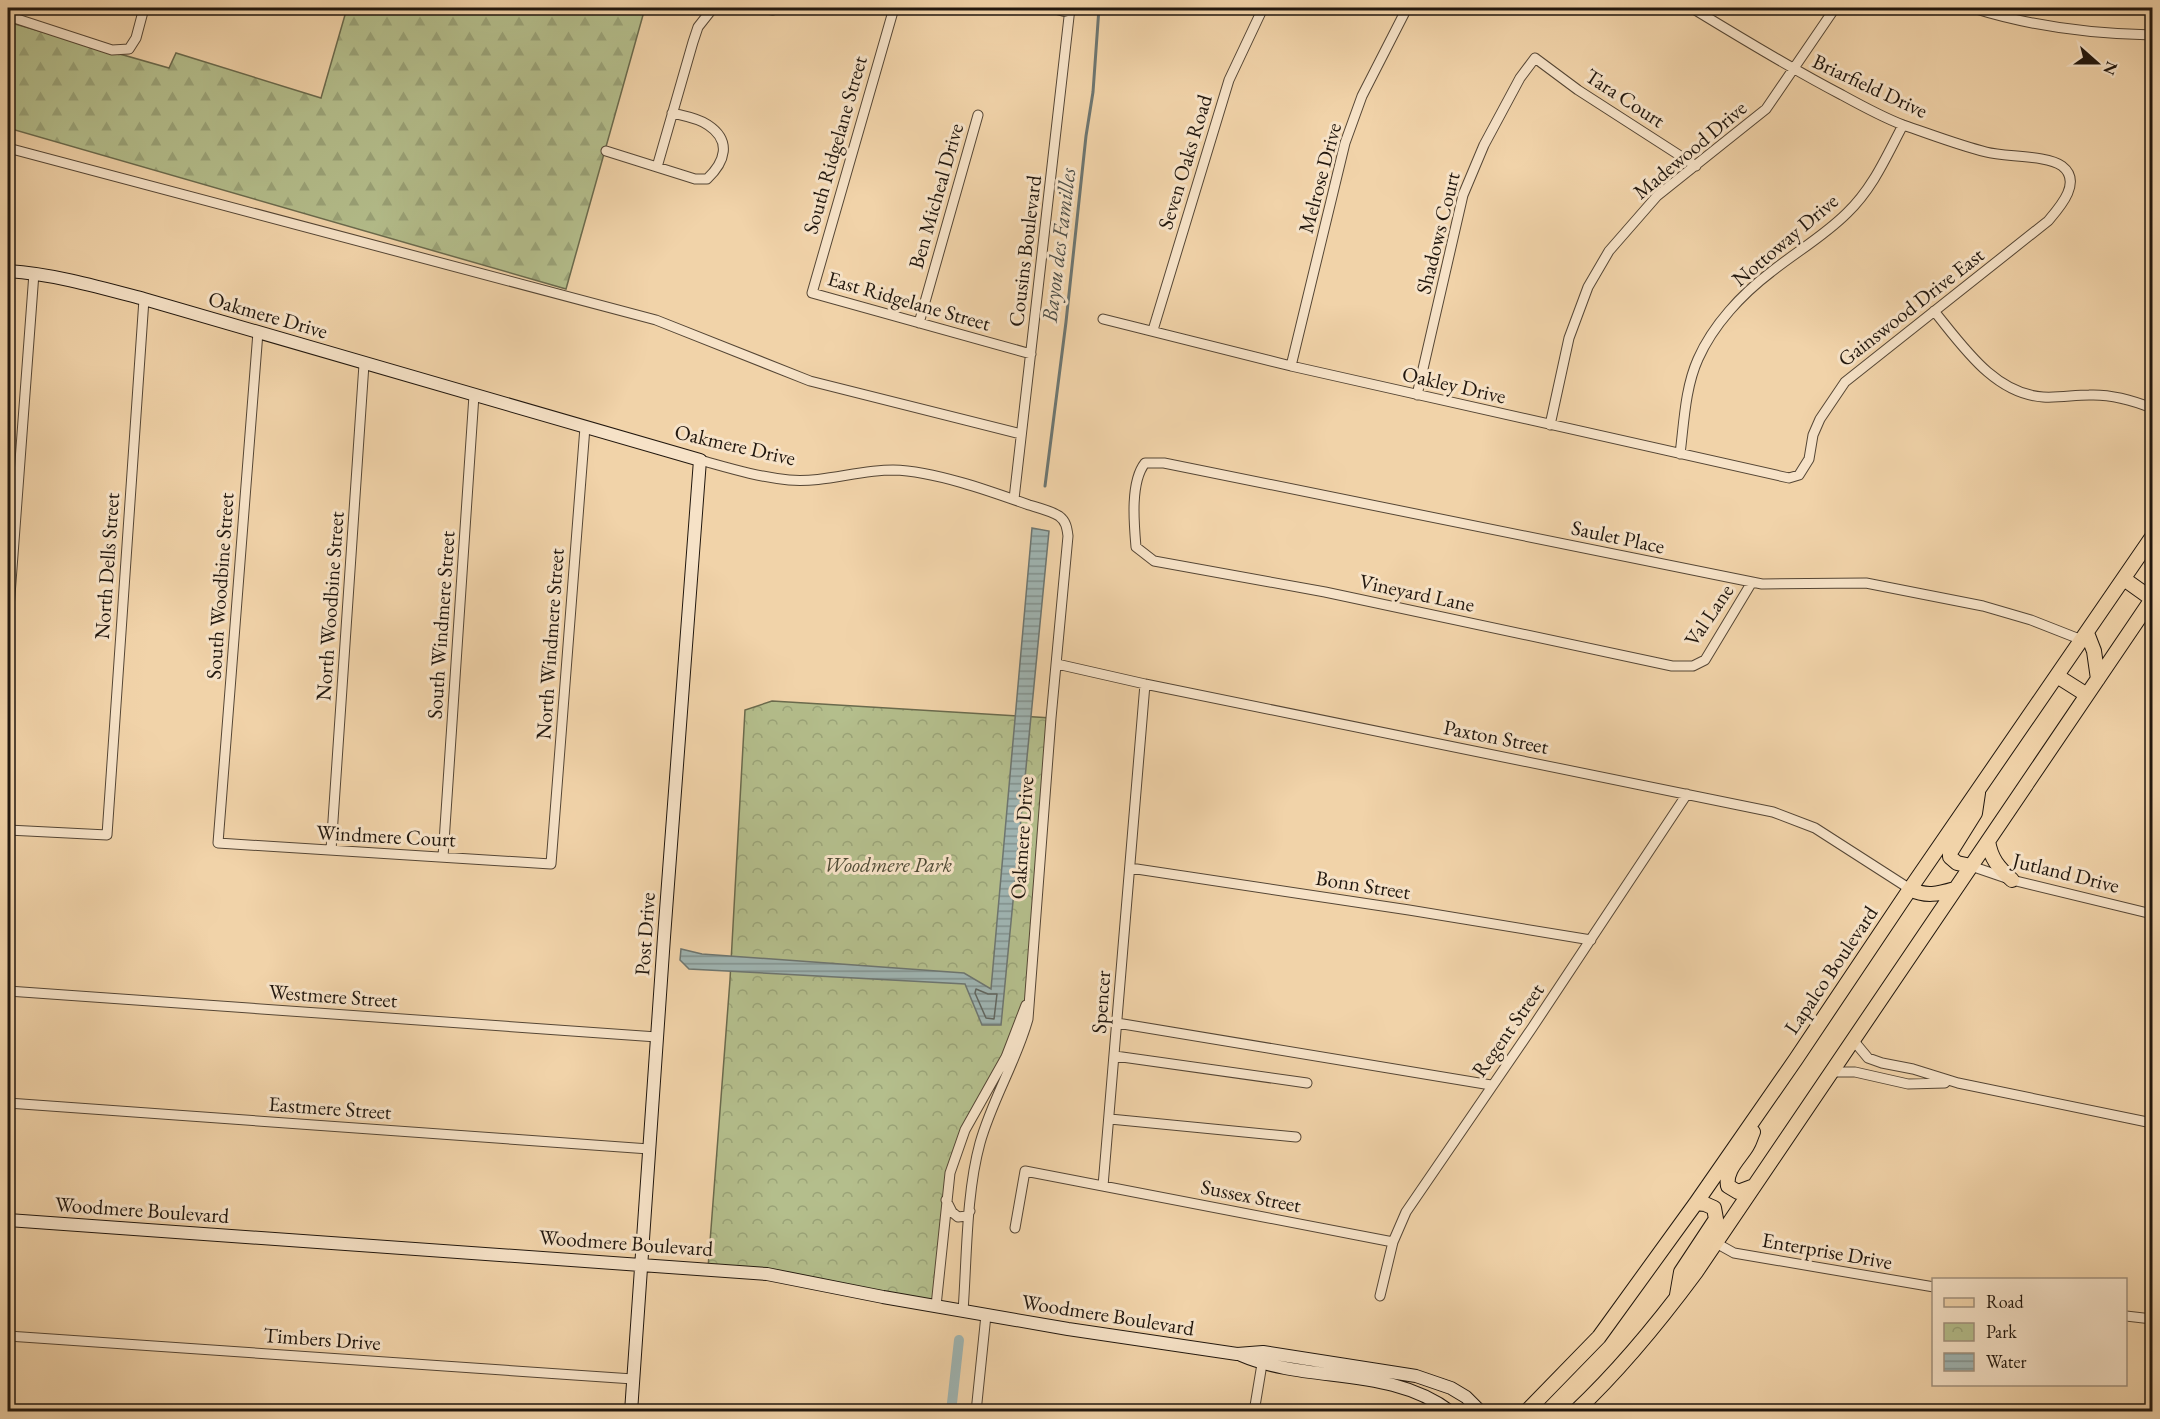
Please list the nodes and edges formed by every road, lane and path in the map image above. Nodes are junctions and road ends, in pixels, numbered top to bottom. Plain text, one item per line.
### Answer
1 (144, 8) edge
2 (272, 8) edge
3 (276, 8) edge
4 (713, 8) edge
5 (758, 8) edge
6 (776, 8) edge
7 (894, 8) edge
8 (1051, 8) edge
9 (1263, 8) edge
10 (1407, 8) edge
11 (1692, 8) edge
12 (1835, 8) edge
13 (1973, 8) edge
14 (1070, 10) edge
15 (8, 16) edge
16 (2152, 35) edge
17 (1535, 58) joint
18 (1794, 70) junction
19 (672, 113) junction
20 (978, 115) dead end
21 (1903, 125) junction
22 (8, 148) edge
23 (606, 152) dead end
24 (1696, 166) junction
25 (657, 167) junction
26 (2070, 184) joint
27 (8, 271) edge
28 (34, 273) junction
29 (812, 293) joint
30 (144, 299) junction
31 (1934, 311) junction
32 (1103, 319) dead end
33 (919, 323) junction
34 (1153, 330) junction
35 (258, 332) junction
36 (1031, 354) junction
37 (364, 363) junction
38 (1291, 366) junction
39 (474, 395) junction
40 (1417, 395) junction
41 (2152, 408) edge
42 (1550, 425) junction
43 (585, 427) junction
44 (1021, 434) junction
45 (1680, 454) junction
46 (700, 460) junction
47 (1799, 475) joint
48 (1014, 500) junction
49 (2152, 537) edge
50 (1136, 547) joint
51 (2124, 579) junction
52 (1752, 582) junction
53 (2152, 599) edge
54 (8, 622) edge
55 (2085, 636) junction
56 (1057, 664) junction
57 (1693, 666) joint
58 (2057, 676) junction
59 (2098, 679) junction
60 (1145, 684) junction
61 (2087, 695) junction
62 (1978, 791) junction
63 (1687, 794) junction
64 (8, 830) edge
65 (1988, 841) junction
66 (218, 843) joint
67 (331, 850) junction
68 (443, 857) junction
69 (551, 864) joint
70 (1971, 866) junction
71 (1130, 868) junction
72 (2012, 880) junction
73 (1910, 889) junction
74 (1955, 889) junction
75 (2152, 914) edge
76 (1591, 940) junction
77 (8, 991) edge
78 (1029, 994) junction
79 (1117, 1023) junction
80 (657, 1037) junction
81 (1853, 1040) junction
82 (1115, 1056) junction
83 (1832, 1072) junction
84 (1307, 1083) dead end
85 (1958, 1083) junction
86 (1491, 1085) junction
87 (8, 1103) edge
88 (1759, 1113) junction
89 (1110, 1119) junction
90 (2152, 1123) edge
91 (1296, 1137) dead end
92 (649, 1149) junction
93 (1103, 1186) junction
94 (1754, 1186) junction
95 (946, 1200) junction
96 (1696, 1203) junction
97 (970, 1211) junction
98 (8, 1220) edge
99 (1015, 1228) dead end
100 (1393, 1242) junction
101 (1716, 1243) junction
102 (641, 1264) junction
103 (1932, 1287) edge
104 (1380, 1296) dead end
105 (1677, 1297) junction
106 (936, 1306) junction
107 (963, 1311) junction
108 (986, 1315) junction
109 (2127, 1316) edge
110 (2152, 1319) edge
111 (8, 1336) edge
112 (1263, 1358) junction
113 (633, 1379) junction
114 (631, 1412) edge
115 (976, 1412) edge
116 (1254, 1412) edge
117 (1451, 1412) edge
118 (1481, 1412) edge
119 (1526, 1412) edge
120 (1575, 1412) edge

1 - 15 street
2 - 3 street
4 - 19 street
5 - 6 street
7 - 29 street, South Ridgelane Street
8 - 14 street
9 - 34 street, Seven Oaks Road
10 - 38 street, Melrose Drive
11 - 18 street, Briarfield Drive
12 - 18 street, Madewood Drive
13 - 16 street
14 - 36 street, Cousins Boulevard
17 - 24 street, Tara Court
17 - 40 street, Shadows Court
18 - 21 street, Briarfield Drive
18 - 24 street, Madewood Drive
19 - 25 street
19 - 25 street
20 - 33 street, Ben Micheal Drive
21 - 26 street, Briarfield Drive
21 - 45 street, Nottoway Drive
22 - 44 street
23 - 25 street
24 - 42 street, Madewood Drive
26 - 31 street, Gainswood Drive East
27 - 28 street, Oakmere Drive
28 - 30 street, Oakmere Drive
28 - 54 street
29 - 33 street, East Ridgelane Street
30 - 35 street, Oakmere Drive
30 - 64 street, North Dells Street
31 - 41 street
31 - 47 street, Gainswood Drive East
32 - 34 street, Oakley Drive
33 - 36 street, East Ridgelane Street
34 - 38 street, Oakley Drive
35 - 37 street, Oakmere Drive
35 - 66 street, South Woodbine Street
36 - 44 street, Cousins Boulevard
37 - 39 street, Oakmere Drive
37 - 67 street, North Woodbine Street
38 - 40 street, Oakley Drive
39 - 43 street, Oakmere Drive
39 - 68 street, South Windmere Street
40 - 42 street, Oakley Drive
42 - 45 street, Oakley Drive
43 - 46 street, Oakmere Drive
43 - 69 street, North Windmere Street
44 - 48 street, Cousins Boulevard
45 - 47 street, Oakley Drive
46 - 48 street, Oakmere Drive
46 - 80 street, Post Drive
48 - 56 street, Oakmere Drive
49 - 51 main road, Lapalco Boulevard
50 - 52 street, Saulet Place
50 - 57 street, Vineyard Lane
51 - 53 main road
51 - 55 main road, Lapalco Boulevard
52 - 55 street, Saulet Place
52 - 57 street, Val Lane
53 - 59 main road
55 - 58 main road, Lapalco Boulevard
55 - 59 main road
56 - 60 street, Paxton Street
56 - 78 street, Oakmere Drive
58 - 61 main road
58 - 62 main road, Lapalco Boulevard
59 - 61 main road
60 - 63 street, Paxton Street
60 - 71 street, Spencer
61 - 65 main road
62 - 70 main road
62 - 73 main road, Lapalco Boulevard
63 - 73 street, Paxton Street
63 - 76 street, Regent Street
65 - 70 main road
65 - 72 main road
66 - 67 street, Windmere Court
67 - 68 street, Windmere Court
68 - 69 street, Windmere Court
70 - 72 street, Jutland Drive
70 - 74 main road
71 - 76 street, Bonn Street
71 - 79 street, Spencer
72 - 75 street, Jutland Drive
73 - 74 main road
73 - 88 main road, Lapalco Boulevard
74 - 81 main road
76 - 86 street, Regent Street
77 - 80 street, Westmere Street
78 - 95 street, Oakmere Drive
78 - 97 street, Oakmere Drive
79 - 82 street, Spencer
79 - 86 street
80 - 92 street, Post Drive
81 - 83 main road
81 - 85 street
82 - 84 street
82 - 89 street, Spencer
83 - 85 street
83 - 94 main road
85 - 90 street
86 - 100 street, Regent Street
87 - 92 street, Eastmere Street
88 - 94 main road
88 - 96 main road, Lapalco Boulevard
89 - 91 street
89 - 93 street, Spencer
92 - 102 street, Post Drive
93 - 99 street
93 - 100 street, Sussex Street
94 - 101 main road
95 - 97 street
95 - 106 street, Oakmere Drive
96 - 105 main road
96 - 119 main road, Lapalco Boulevard
97 - 107 street, Oakmere Drive
98 - 102 street, Woodmere Boulevard
100 - 104 street, Regent Street
101 - 103 street, Enterprise Drive
101 - 105 main road
102 - 106 street, Woodmere Boulevard
102 - 113 street, Post Drive
105 - 120 main road
106 - 107 street, Woodmere Boulevard
107 - 108 street, Woodmere Boulevard
108 - 112 street, Woodmere Boulevard
108 - 115 street
109 - 110 street
111 - 113 street, Timbers Drive
112 - 116 street
112 - 117 street, Woodmere Boulevard
112 - 118 street, Woodmere Boulevard
113 - 114 street, Post Drive

